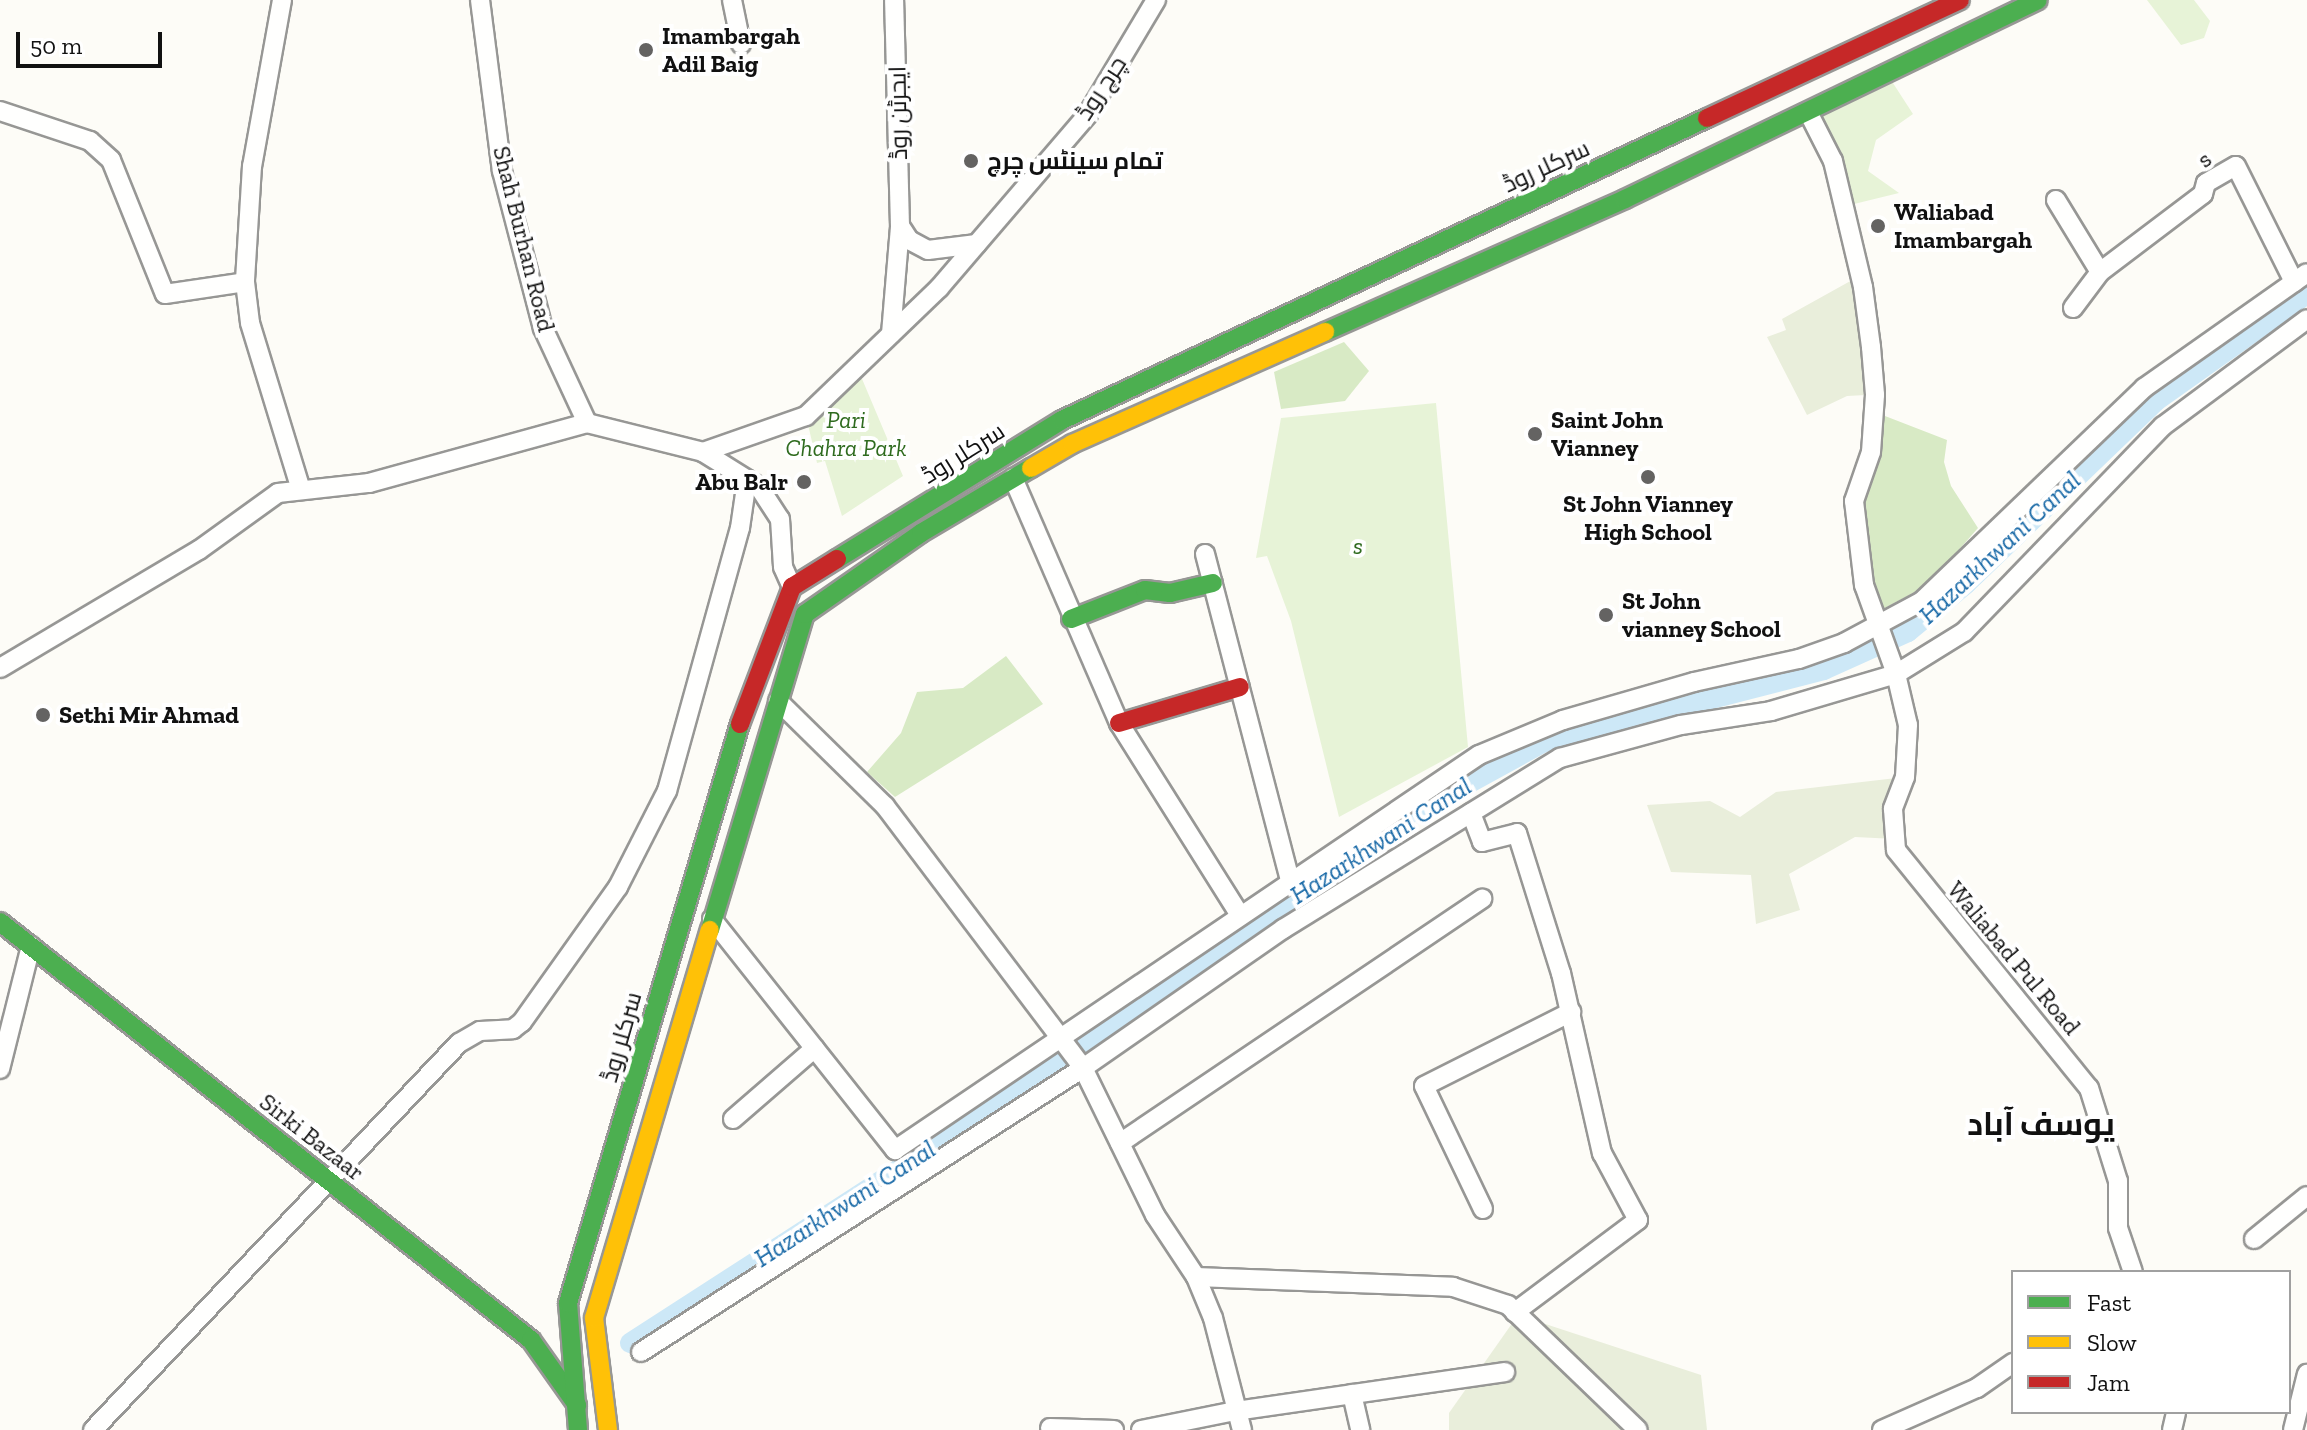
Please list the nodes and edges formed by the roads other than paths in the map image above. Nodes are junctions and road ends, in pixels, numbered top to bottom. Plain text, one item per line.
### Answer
1 (282, 0) edge
2 (480, 0) edge
3 (732, 0) edge
4 (894, 0) edge
5 (1156, 0) edge
6 (1960, 0) edge
7 (2038, 0) edge
8 (741, 44) dead end
9 (1792, 79) junction
10 (0, 111) edge
11 (1808, 112) junction
12 (2056, 200) dead end
13 (900, 226) junction
14 (977, 244) junction
15 (2100, 272) junction
16 (2300, 277) edge
17 (245, 282) junction
18 (2073, 308) dead end
19 (2307, 319) edge
20 (891, 334) junction
21 (587, 423) junction
22 (703, 452) junction
23 (1013, 478) junction
24 (747, 480) junction
25 (300, 487) junction
26 (1205, 554) dead end
27 (1213, 583) junction
28 (792, 587) junction
29 (805, 614) junction
30 (1071, 619) junction
31 (1879, 626) junction
32 (0, 668) edge
33 (1896, 674) junction
34 (1240, 687) junction
35 (778, 701) junction
36 (1119, 723) junction
37 (1471, 813) junction
38 (1290, 881) junction
39 (1482, 899) dead end
40 (1240, 915) junction
41 (712, 919) junction
42 (0, 922) edge
43 (31, 946) junction
44 (1571, 1012) junction
45 (1060, 1039) junction
46 (815, 1048) junction
47 (1083, 1068) junction
48 (0, 1069) edge
49 (733, 1119) dead end
50 (1120, 1143) junction
51 (327, 1179) junction
52 (2307, 1196) edge
53 (1483, 1209) dead end
54 (2254, 1239) dead end
55 (2132, 1270) edge
56 (1196, 1277) junction
57 (1515, 1312) junction
58 (594, 1318) junction
59 (569, 1320) junction
60 (641, 1352) dead end
61 (2011, 1364) edge
62 (1505, 1372) dead end
63 (2307, 1374) edge
64 (1352, 1394) junction
65 (604, 1396) junction
66 (577, 1405) junction
67 (1235, 1411) junction
68 (1050, 1428) edge
69 (93, 1430) edge
70 (578, 1430) edge
71 (608, 1430) edge
72 (1114, 1430) edge
73 (1141, 1430) edge
74 (1242, 1430) edge
75 (1360, 1430) edge
76 (1638, 1430) edge
77 (1882, 1430) edge
78 (2293, 1430) edge

1 - 17 street
2 - 21 street, Shah Burhan Road
3 - 8 street
4 - 13 street, ایجرٹن روڈ
5 - 14 street, چرچ روڈ
6 - 9 main road, سرکلر روڈ
7 - 11 main road
9 - 11 main road
9 - 28 main road, سرکلر روڈ
10 - 17 street
11 - 23 main road
11 - 31 street
12 - 15 street
13 - 14 street
13 - 20 street
14 - 20 street, چرچ روڈ
15 - 16 street, s
15 - 18 street, s
16 - 31 street
17 - 25 street
19 - 33 street
20 - 22 street, چرچ روڈ
21 - 22 street
21 - 25 street
22 - 24 street
23 - 29 main road
23 - 30 street
24 - 28 street
24 - 51 street
25 - 32 street
26 - 27 street
27 - 30 main road
27 - 34 street
28 - 29 main road
28 - 59 main road, سرکلر روڈ
29 - 35 main road
30 - 36 street
31 - 33 street, Waliabad Pul Road
31 - 38 street
33 - 37 street
33 - 55 street, Waliabad Pul Road
34 - 36 main road
34 - 38 street
35 - 41 main road
35 - 45 street
36 - 40 street
37 - 44 street
37 - 47 street
38 - 40 street
39 - 50 street
40 - 45 street
41 - 46 street
41 - 58 main road
42 - 43 main road, Sirki Bazaar
43 - 48 street
43 - 51 main road, Sirki Bazaar
44 - 53 street
44 - 57 street
45 - 46 street
45 - 47 street
46 - 49 street
47 - 50 street
47 - 60 street
50 - 56 street
51 - 66 main road, Sirki Bazaar
51 - 69 street
52 - 54 street
56 - 57 street
56 - 67 street
57 - 76 street
58 - 59 main road
58 - 65 main road
59 - 66 main road, سرکلر روڈ
61 - 77 street
62 - 64 street
63 - 78 street
64 - 67 street
64 - 75 street
65 - 66 main road
65 - 71 main road
66 - 70 main road, سرکلر روڈ
67 - 73 street
67 - 74 street
68 - 72 street

